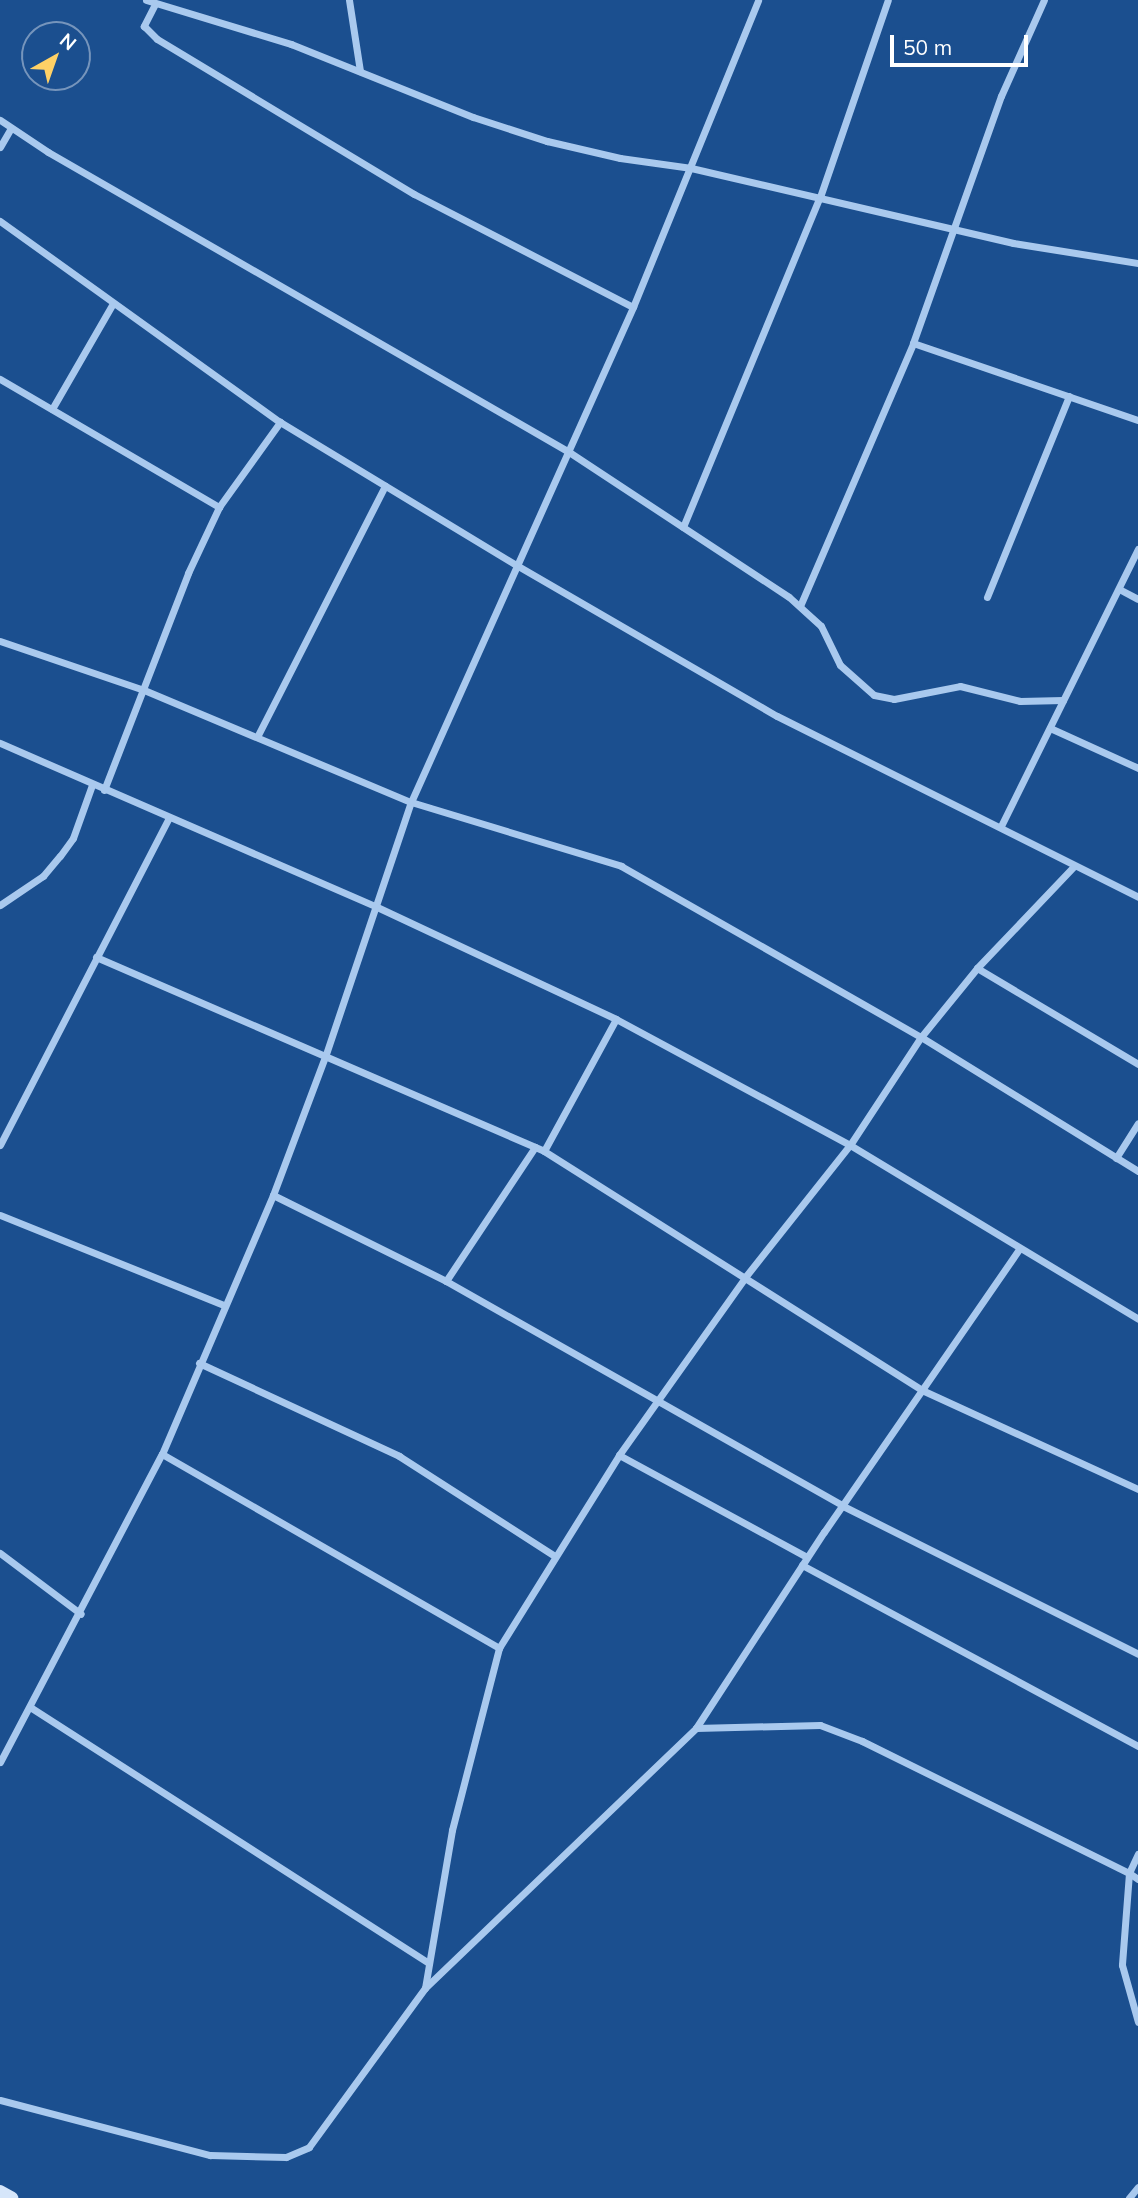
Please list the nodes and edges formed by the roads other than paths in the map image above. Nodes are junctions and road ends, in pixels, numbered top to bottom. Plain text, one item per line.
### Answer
1 (146, 0) edge
2 (349, 0) edge
3 (758, 0) edge
4 (888, 0) edge
5 (1044, 0) edge
6 (155, 4) junction
7 (360, 71) junction
8 (0, 120) edge
9 (10, 128) junction
10 (0, 147) edge
11 (691, 168) junction
12 (820, 197) junction
13 (0, 221) edge
14 (955, 229) junction
15 (1138, 263) edge
16 (113, 305) junction
17 (633, 307) junction
18 (913, 343) junction
19 (0, 379) edge
20 (1069, 396) junction
21 (52, 409) junction
22 (1138, 420) edge
23 (280, 422) junction
24 (569, 452) junction
25 (385, 485) junction
26 (219, 507) junction
27 (683, 527) junction
28 (1138, 549) edge
29 (518, 566) junction
30 (1119, 589) junction
31 (987, 597) dead end
32 (1138, 599) edge
33 (800, 606) junction
34 (0, 640) edge
35 (144, 691) junction
36 (1063, 700) junction
37 (1050, 728) junction
38 (257, 737) junction
39 (0, 743) edge
40 (1138, 768) edge
41 (92, 785) junction
42 (104, 790) junction
43 (411, 802) junction
44 (169, 818) junction
45 (1001, 825) junction
46 (1074, 866) junction
47 (1138, 897) edge
48 (0, 905) edge
49 (377, 906) junction
50 (96, 957) junction
51 (977, 968) junction
52 (616, 1019) junction
53 (921, 1037) junction
54 (326, 1057) junction
55 (1138, 1063) edge
56 (1138, 1123) edge
57 (0, 1144) edge
58 (850, 1145) junction
59 (535, 1147) junction
60 (544, 1151) junction
61 (1116, 1158) junction
62 (1138, 1171) edge
63 (273, 1195) junction
64 (0, 1215) edge
65 (1019, 1249) junction
66 (746, 1276) junction
67 (446, 1282) junction
68 (224, 1305) junction
69 (1138, 1319) edge
70 (199, 1363) junction
71 (924, 1391) junction
72 (658, 1401) junction
73 (162, 1454) junction
74 (619, 1455) junction
75 (1138, 1489) edge
76 (843, 1506) junction
77 (0, 1553) edge
78 (555, 1556) junction
79 (807, 1557) junction
80 (803, 1565) junction
81 (81, 1614) junction
82 (499, 1648) junction
83 (1138, 1654) edge
84 (30, 1707) junction
85 (696, 1728) junction
86 (1138, 1746) edge
87 (0, 1762) edge
88 (1138, 1854) edge
89 (1129, 1873) junction
90 (1138, 1879) edge
91 (429, 1963) junction
92 (425, 1988) junction
93 (1138, 2022) edge
94 (0, 2100) edge
95 (1138, 2187) edge
96 (0, 2192) edge
97 (11, 2198) edge
98 (1129, 2198) edge

1 - 6 street
2 - 7 street
3 - 11 street
4 - 12 street
5 - 14 street
6 - 7 street
6 - 17 street
7 - 11 street
8 - 9 street
9 - 10 street
9 - 24 street
11 - 12 street
11 - 17 street
12 - 14 street
12 - 27 street
13 - 16 street
14 - 15 street
14 - 18 street
16 - 21 street
16 - 23 street
17 - 24 street
18 - 20 street
18 - 33 street
19 - 21 street
20 - 22 street
20 - 31 street
21 - 26 street
23 - 25 street
23 - 26 street
24 - 27 street
24 - 29 street
25 - 29 street
25 - 38 street
26 - 35 street
27 - 33 street
28 - 30 street
29 - 43 street
29 - 45 street
30 - 32 street
30 - 36 street
33 - 36 street
34 - 35 street
35 - 38 street
35 - 42 street
36 - 37 street
37 - 40 street
37 - 45 street
38 - 43 street
39 - 41 street
41 - 42 street
41 - 48 street
42 - 44 street
43 - 49 street
43 - 53 street
44 - 49 street
44 - 50 street
45 - 46 street
46 - 47 street
46 - 51 street
49 - 52 street
49 - 54 street
50 - 54 street
50 - 57 street
51 - 53 street
51 - 55 street
52 - 58 street
52 - 60 street
53 - 58 street
53 - 61 street
54 - 59 street
54 - 63 street
56 - 61 street
58 - 65 street
58 - 66 street
59 - 60 street
59 - 67 street
60 - 66 street
61 - 62 street
63 - 67 street
63 - 68 street
64 - 68 street
65 - 69 street
65 - 71 street
66 - 71 street
66 - 72 street
67 - 72 street
68 - 70 street
70 - 73 street
70 - 78 street
71 - 75 street
71 - 76 street
72 - 74 street
72 - 76 street
73 - 81 street
73 - 82 street
74 - 78 street
74 - 79 street
76 - 79 street
76 - 83 street
77 - 81 street
78 - 82 street
79 - 80 street
80 - 85 street
80 - 86 street
81 - 84 street
82 - 91 street
84 - 87 street
84 - 91 street
85 - 89 street
85 - 92 street
88 - 89 street
89 - 90 street
89 - 93 street
91 - 92 street
92 - 94 street
95 - 98 street
96 - 97 street

